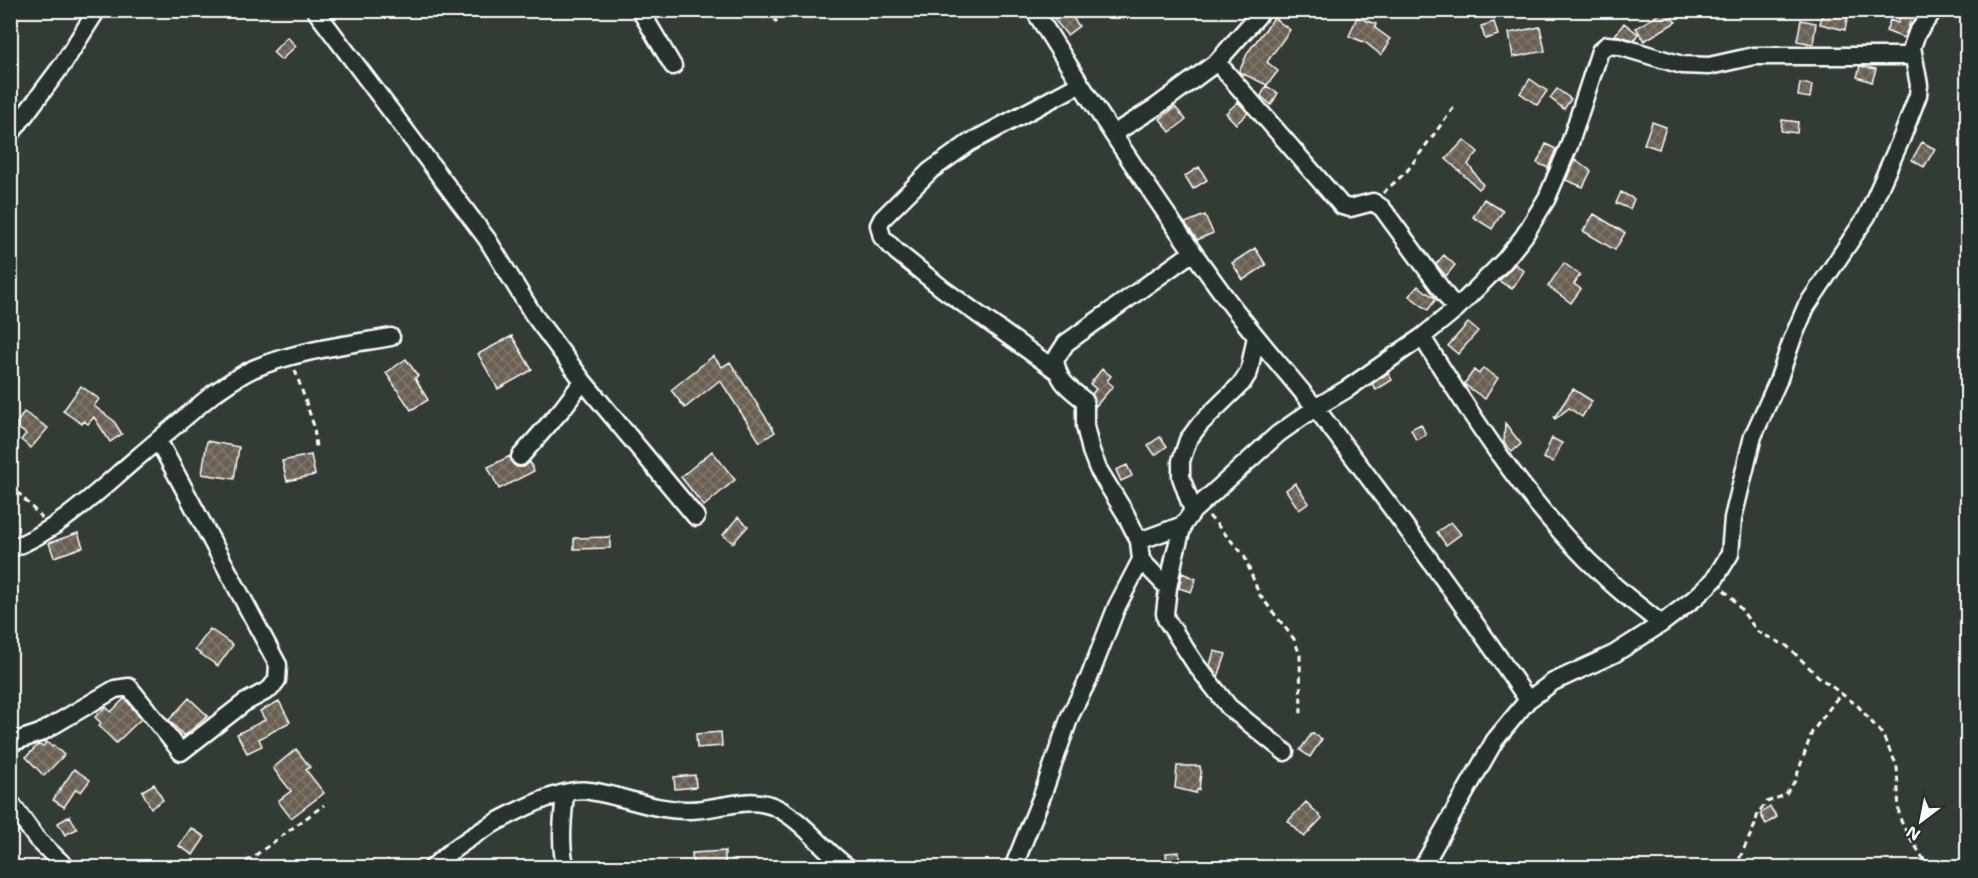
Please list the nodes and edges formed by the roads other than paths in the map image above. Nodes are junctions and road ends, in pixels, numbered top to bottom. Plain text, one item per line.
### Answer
1 (97, 10) edge
2 (315, 10) edge
3 (640, 10) edge
4 (1034, 10) edge
5 (1263, 10) edge
6 (1934, 10) edge
7 (1912, 56) junction
8 (1217, 62) junction
9 (673, 66) dead end
10 (1080, 84) junction
11 (1113, 134) junction
12 (10, 135) edge
13 (1193, 252) junction
14 (1456, 309) junction
15 (1256, 336) junction
16 (391, 337) dead end
17 (1422, 337) junction
18 (1057, 371) junction
19 (583, 381) junction
20 (1315, 408) junction
21 (158, 440) junction
22 (520, 457) dead end
23 (1196, 509) junction
24 (696, 517) dead end
25 (1183, 525) junction
26 (1139, 542) junction
27 (10, 549) edge
28 (1141, 560) junction
29 (1168, 588) junction
30 (1661, 624) junction
31 (1528, 700) junction
32 (10, 743) edge
33 (1285, 752) dead end
34 (565, 793) junction
35 (10, 802) edge
36 (67, 867) edge
37 (432, 867) edge
38 (566, 867) edge
39 (849, 867) edge
40 (1013, 867) edge
41 (1422, 867) edge

1 - 12 street
2 - 19 street
3 - 9 street
4 - 10 street
5 - 8 street
6 - 7 street
7 - 14 street
7 - 30 street
8 - 11 street
8 - 14 street
10 - 11 street
10 - 18 street
11 - 13 street
13 - 15 street
13 - 18 street
14 - 17 street
15 - 20 street
15 - 23 street
16 - 21 street
17 - 20 street
17 - 30 street
18 - 26 street
19 - 22 street
19 - 24 street
20 - 23 street
20 - 31 street
21 - 27 street
21 - 32 street
23 - 25 street
25 - 26 street
25 - 29 street
26 - 28 street
28 - 29 street
28 - 40 street
29 - 33 street
30 - 31 street
31 - 41 street
34 - 37 street
34 - 38 street
34 - 39 street
35 - 36 street

